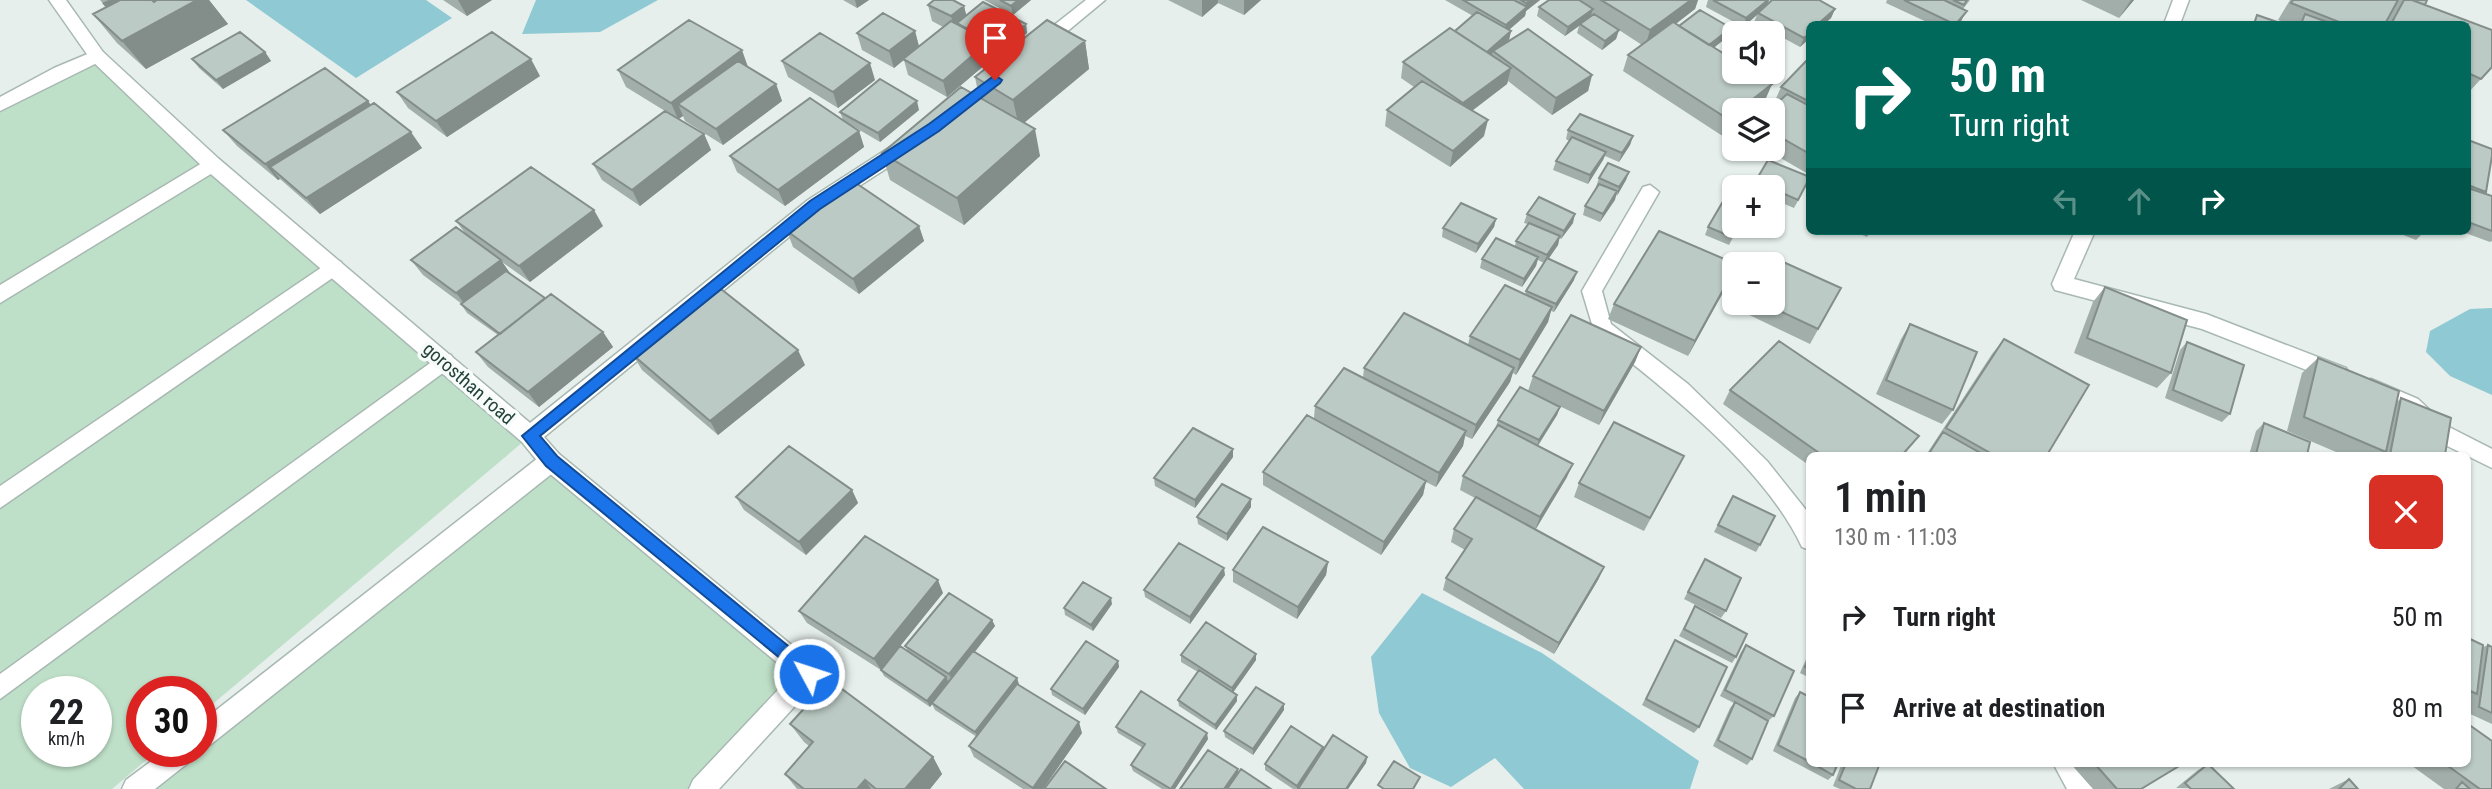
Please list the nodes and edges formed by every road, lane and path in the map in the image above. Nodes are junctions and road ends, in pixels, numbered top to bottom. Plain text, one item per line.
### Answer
1 (57, 0) edge
2 (1097, 0) edge
3 (2182, 0) edge
4 (2173, 21) edge
5 (97, 56) junction
6 (1021, 60) edge
7 (0, 106) edge
8 (923, 135) edge
9 (212, 164) junction
10 (1650, 192) dead end
11 (2083, 235) edge
12 (334, 267) junction
13 (0, 295) edge
14 (444, 361) junction
15 (530, 436) junction
16 (2492, 459) edge
17 (551, 461) junction
18 (0, 498) edge
19 (1806, 527) edge
20 (0, 688) edge
21 (217, 724) edge
22 (163, 767) edge
23 (2068, 767) edge
24 (135, 789) edge
25 (702, 789) edge
26 (2082, 789) edge

1 - 5 street, gorosthan road
2 - 6 street
3 - 4 street
5 - 7 street
5 - 9 street, gorosthan road
8 - 15 street
9 - 12 street, gorosthan road
9 - 13 street
10 - 19 street
11 - 16 street
12 - 14 street, gorosthan road
12 - 18 street
14 - 15 street, gorosthan road
14 - 20 street
15 - 17 street, gorosthan road
17 - 21 street
17 - 25 street, gorosthan road
22 - 24 street
23 - 26 street

